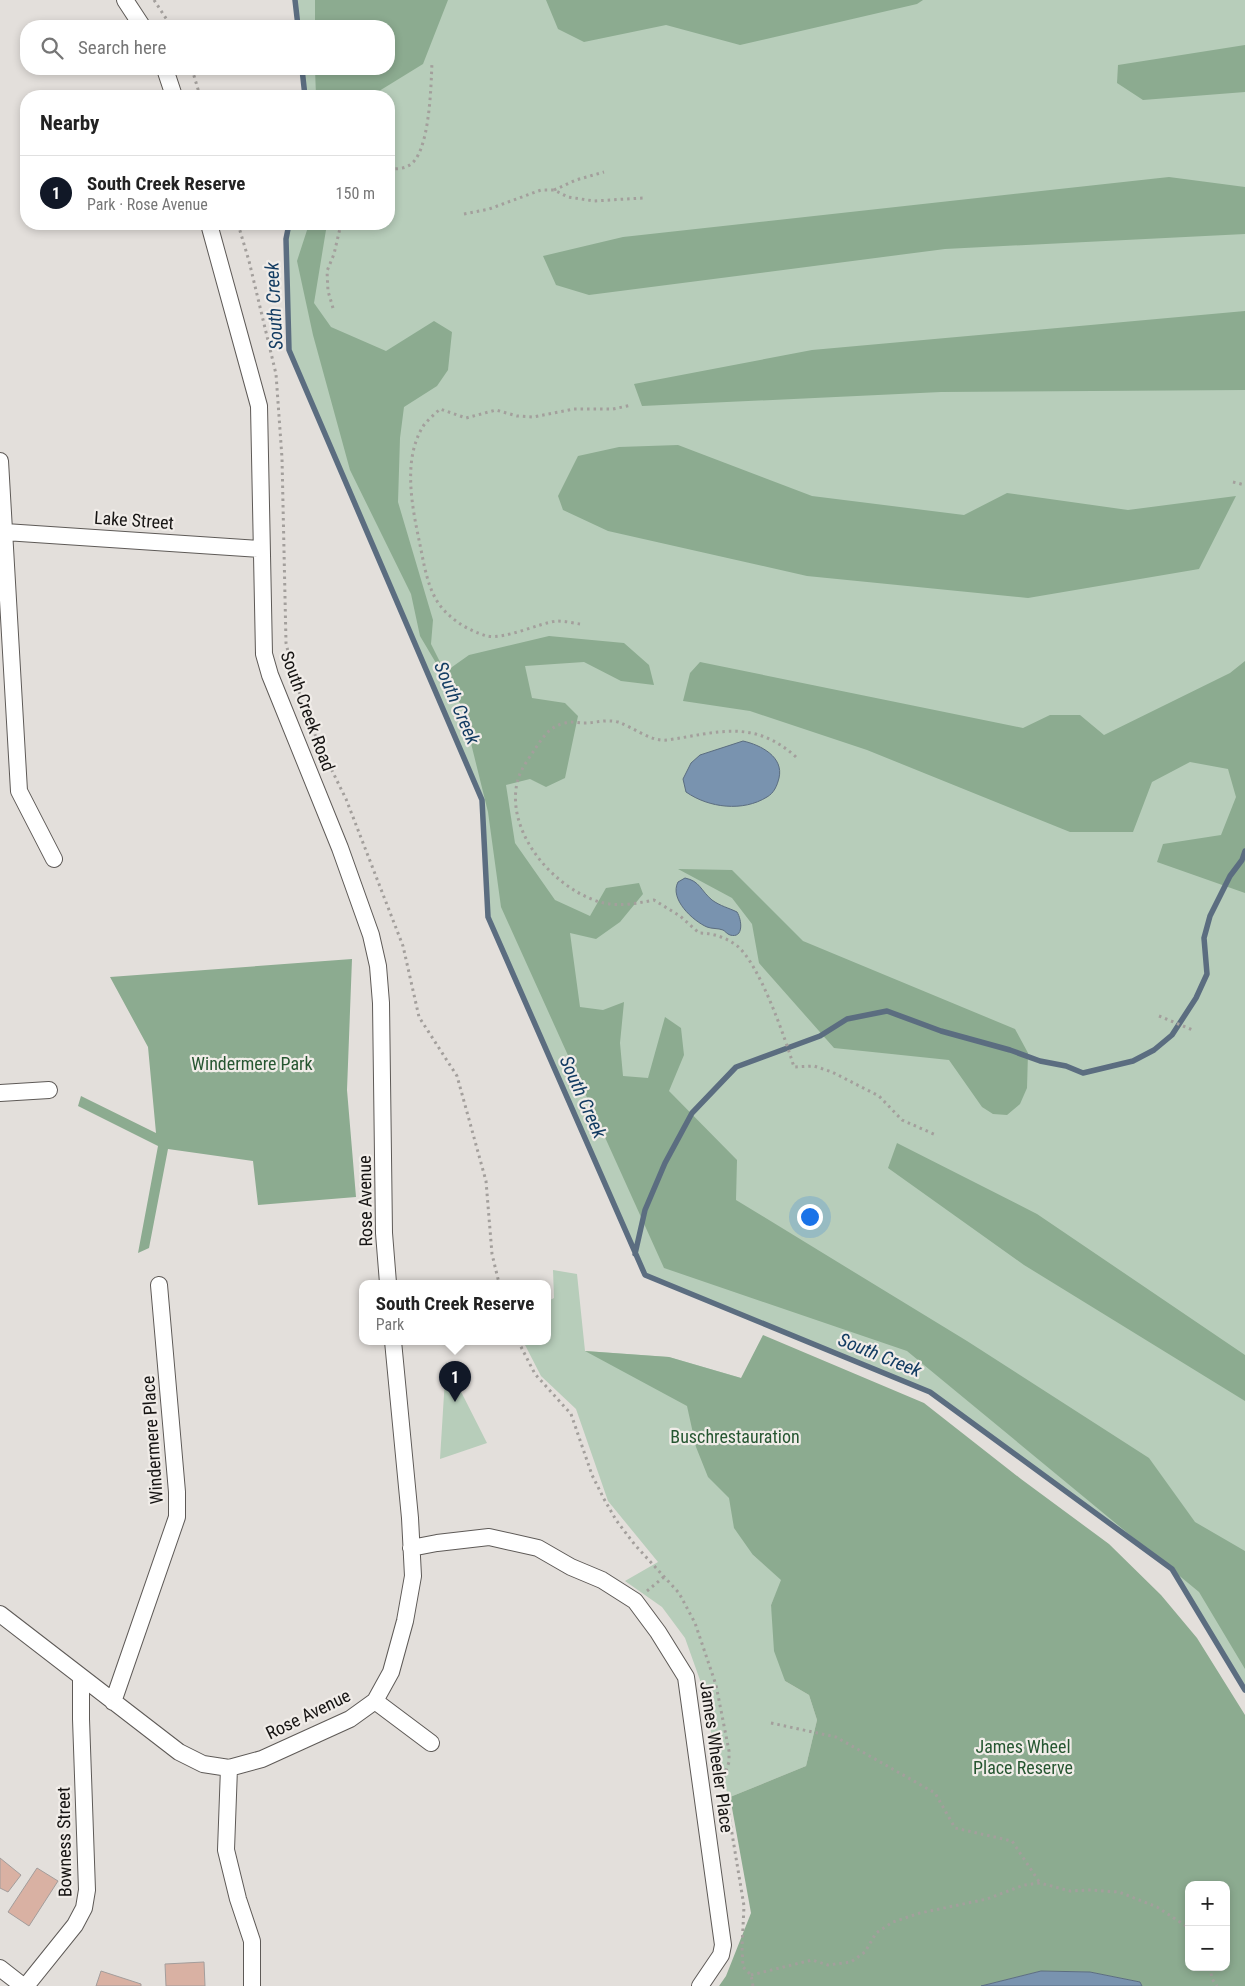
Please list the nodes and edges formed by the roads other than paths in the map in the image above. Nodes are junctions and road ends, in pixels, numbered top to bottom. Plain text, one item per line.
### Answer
1 (125, 0) edge
2 (138, 20) edge
3 (167, 75) edge
4 (172, 90) edge
5 (211, 230) edge
6 (0, 461) edge
7 (5, 532) junction
8 (261, 549) junction
9 (54, 859) dead end
10 (49, 1090) dead end
11 (0, 1093) edge
12 (383, 1118) joint
13 (388, 1280) edge
14 (159, 1285) dead end
15 (394, 1345) edge
16 (411, 1548) junction
17 (0, 1614) edge
18 (81, 1677) junction
19 (375, 1701) junction
20 (113, 1702) junction
21 (431, 1743) dead end
22 (229, 1768) junction
23 (0, 1968) edge
24 (24, 1986) edge
25 (252, 1986) edge
26 (700, 1986) edge

1 - 2 street
3 - 4 street
5 - 8 street, South Creek Road
6 - 7 street
7 - 8 street, Lake Street
7 - 9 street
8 - 12 street, South Creek Road
10 - 11 street
12 - 13 street, Rose Avenue
14 - 20 street, Windermere Place
15 - 16 street, Rose Avenue
16 - 19 street, Rose Avenue
16 - 26 street, James Wheeler Place
17 - 18 street, Rose Avenue
18 - 20 street, Rose Avenue
18 - 24 street, Bowness Street
19 - 21 street
19 - 22 street, Rose Avenue
20 - 22 street, Rose Avenue
22 - 25 street
23 - 24 street

